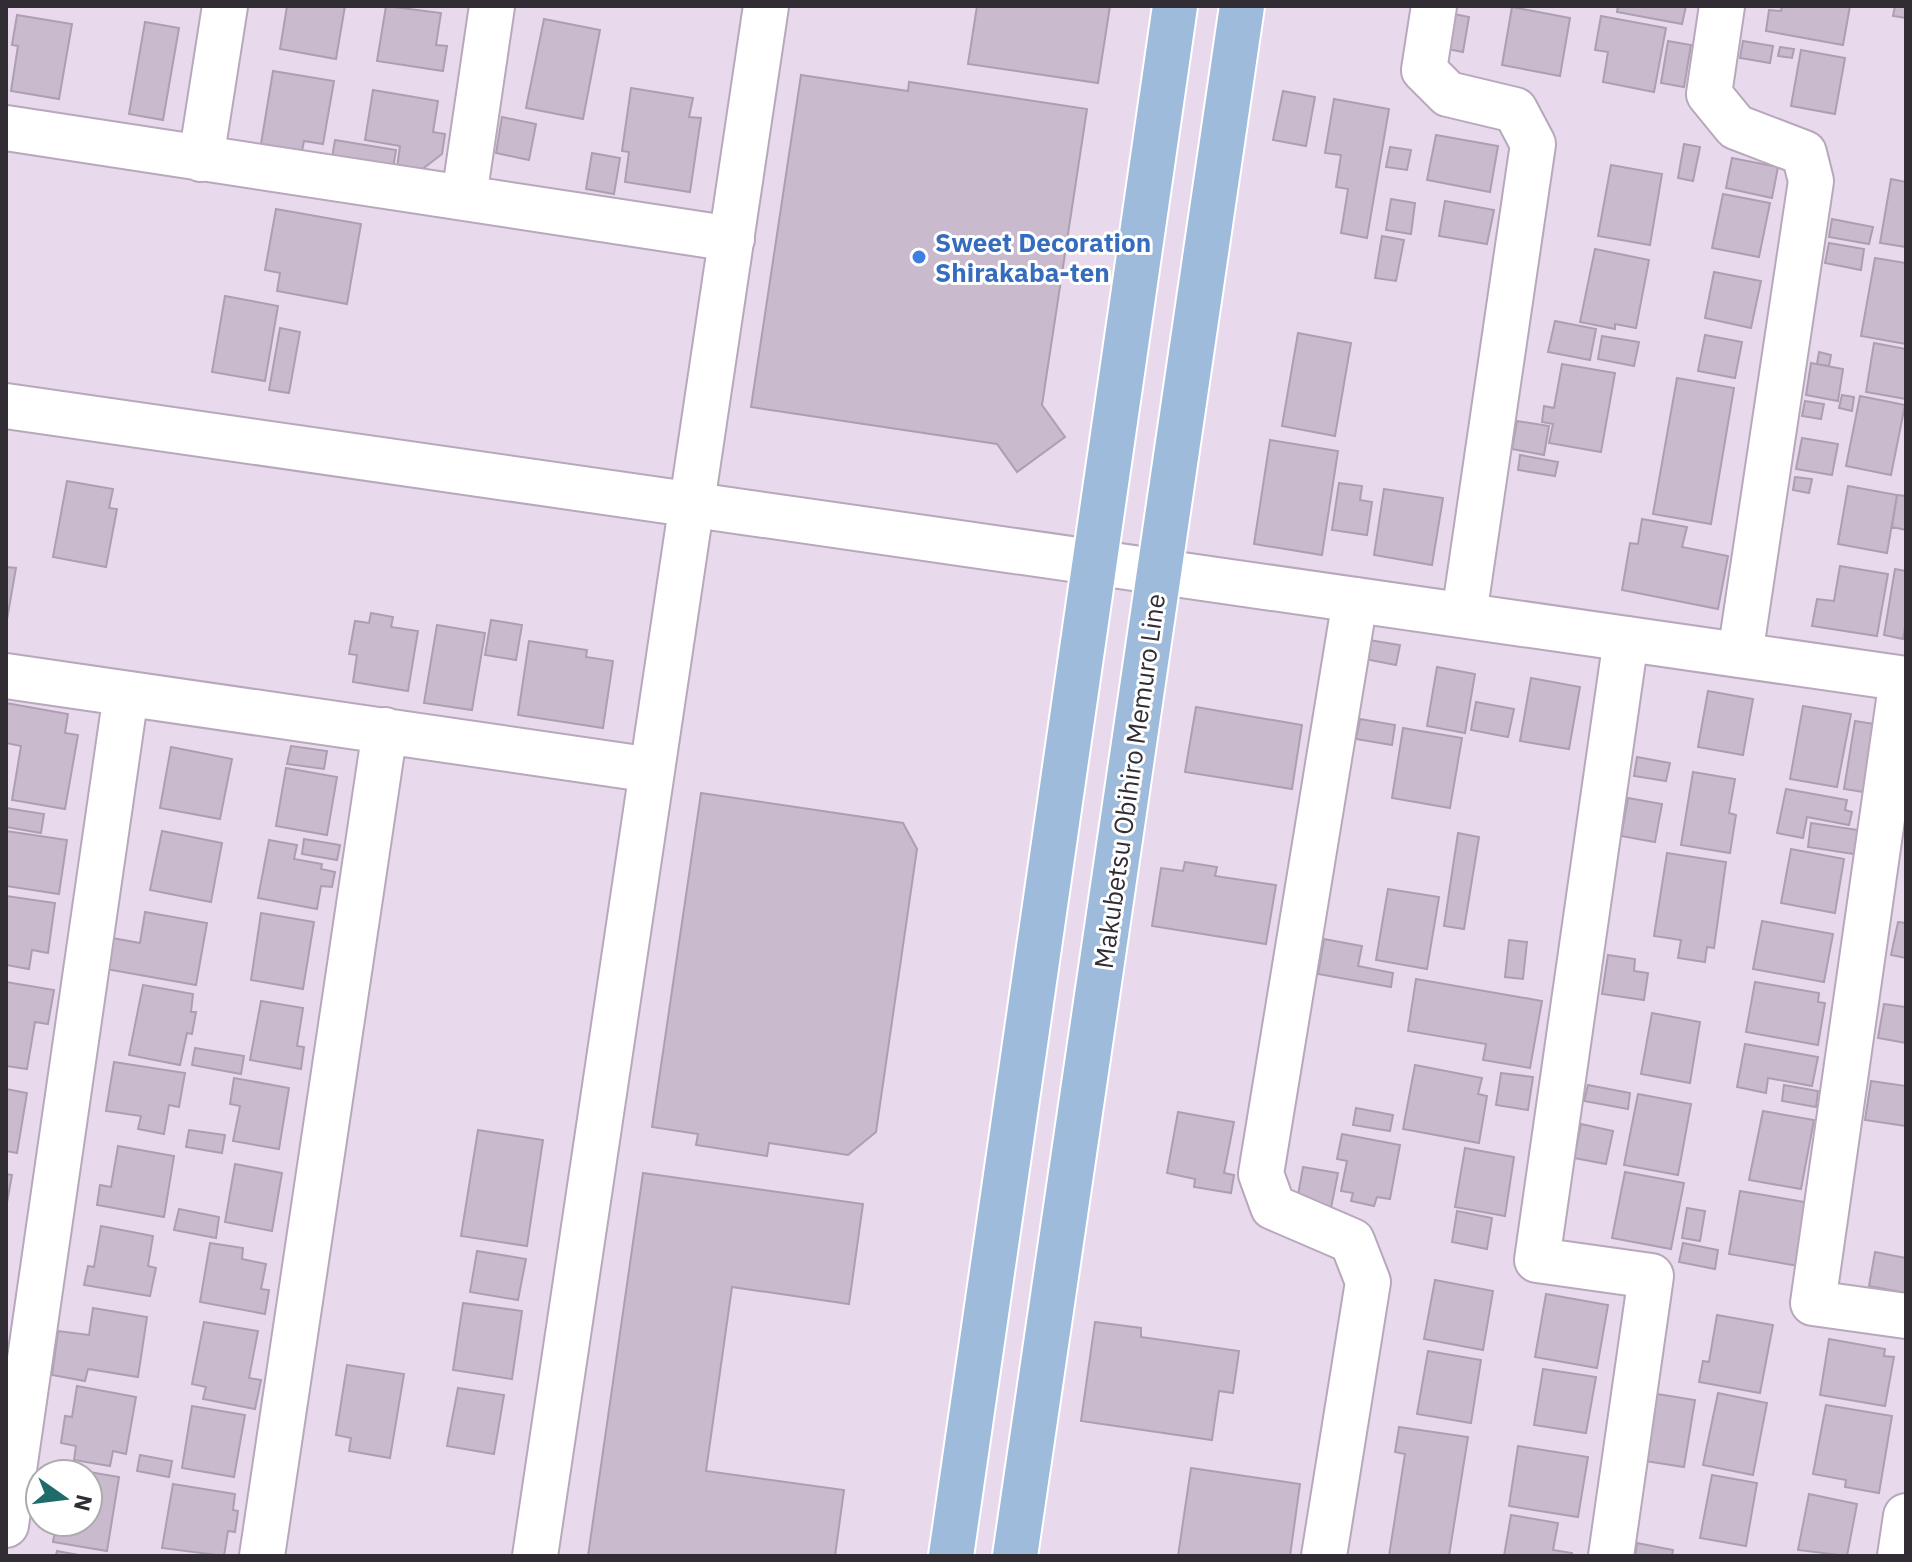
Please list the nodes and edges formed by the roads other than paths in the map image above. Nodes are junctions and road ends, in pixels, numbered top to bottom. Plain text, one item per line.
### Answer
1 (225, 6) edge
2 (492, 6) edge
3 (766, 6) edge
4 (1175, 6) edge
5 (1242, 6) edge
6 (1434, 6) edge
7 (1722, 6) edge
8 (6, 128) edge
9 (201, 159) junction
10 (464, 197) junction
11 (732, 239) junction
12 (6, 406) edge
13 (692, 505) junction
14 (1094, 561) junction
15 (1159, 571) junction
16 (1355, 600) junction
17 (1464, 615) junction
18 (1626, 639) junction
19 (1740, 655) junction
20 (6, 676) edge
21 (1904, 679) edge
22 (126, 694) junction
23 (385, 730) junction
24 (652, 770) junction
25 (1906, 1316) edge
26 (1906, 1516) edge
27 (6, 1525) edge
28 (262, 1556) edge
29 (535, 1556) edge
30 (951, 1556) edge
31 (1015, 1556) edge
32 (1324, 1556) edge
33 (1611, 1556) edge
34 (1900, 1556) edge

1 - 9 street
2 - 10 street
3 - 11 street
4 - 14 main road
5 - 15 main road, Makubetsu Obihiro Memuro Line
6 - 17 street
7 - 19 street
8 - 9 street
9 - 10 street
10 - 11 street
11 - 13 street
12 - 13 street
13 - 14 street
13 - 24 street
14 - 15 street
14 - 30 main road
15 - 16 street
15 - 31 main road, Makubetsu Obihiro Memuro Line
16 - 17 street
16 - 32 street
17 - 18 street
18 - 19 street
18 - 33 street
19 - 21 street
20 - 22 street
21 - 25 street
22 - 23 street
22 - 27 street
23 - 24 street
23 - 28 street
24 - 29 street
26 - 34 street

